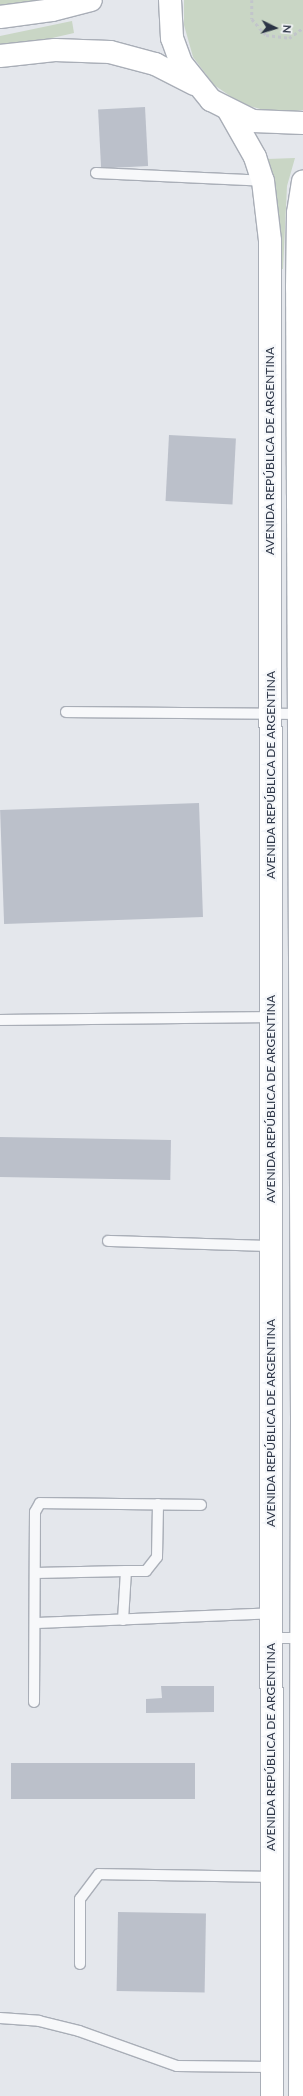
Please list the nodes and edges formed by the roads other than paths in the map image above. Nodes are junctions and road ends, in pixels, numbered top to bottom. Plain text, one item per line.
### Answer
1 (91, 0) edge
2 (170, 0) edge
3 (0, 17) edge
4 (0, 56) edge
5 (196, 85) junction
6 (229, 111) junction
7 (303, 123) edge
8 (96, 173) dead end
9 (263, 181) junction
10 (303, 181) edge
11 (270, 288) junction
12 (297, 288) junction
13 (300, 385) edge
14 (270, 437) junction
15 (297, 437) junction
16 (300, 526) edge
17 (300, 602) edge
18 (271, 625) junction
19 (298, 625) junction
20 (301, 650) edge
21 (66, 712) dead end
22 (270, 714) junction
23 (298, 714) junction
24 (301, 806) edge
25 (301, 854) edge
26 (301, 881) edge
27 (301, 916) edge
28 (301, 980) edge
29 (271, 1017) junction
30 (0, 1020) edge
31 (302, 1104) edge
32 (302, 1144) edge
33 (108, 1242) dead end
34 (271, 1246) junction
35 (302, 1250) edge
36 (302, 1319) edge
37 (303, 1416) edge
38 (158, 1504) junction
39 (201, 1505) dead end
40 (126, 1571) junction
41 (35, 1573) junction
42 (272, 1613) junction
43 (123, 1620) junction
44 (37, 1623) junction
45 (272, 1638) junction
46 (301, 1638) edge
47 (301, 1666) edge
48 (34, 1702) dead end
49 (272, 1888) junction
50 (300, 1899) junction
51 (80, 1964) dead end
52 (0, 2018) edge
53 (272, 2067) junction
54 (272, 2096) edge
55 (300, 2096) edge

1 - 3 main road
2 - 5 main road
4 - 5 main road
5 - 6 main road
6 - 7 main road
6 - 9 main road, AVENIDA REPÚBLICA DE ARGENTINA
8 - 9 lane
9 - 11 main road, AVENIDA REPÚBLICA DE ARGENTINA
10 - 12 main road
11 - 12 main road
11 - 14 main road, AVENIDA REPÚBLICA DE ARGENTINA
12 - 13 main road
13 - 15 main road
14 - 15 main road
14 - 18 main road, AVENIDA REPÚBLICA DE ARGENTINA
15 - 16 main road
16 - 17 main road
17 - 19 main road
18 - 19 main road
18 - 22 main road, AVENIDA REPÚBLICA DE ARGENTINA
19 - 20 main road
20 - 23 main road
21 - 22 lane
22 - 23 lane
22 - 29 main road, AVENIDA REPÚBLICA DE ARGENTINA
23 - 24 main road
24 - 25 main road
25 - 26 main road
26 - 27 main road
27 - 28 main road
28 - 31 main road
29 - 30 lane
29 - 34 main road, AVENIDA REPÚBLICA DE ARGENTINA
31 - 32 main road
32 - 35 main road
33 - 34 lane
34 - 42 main road, AVENIDA REPÚBLICA DE ARGENTINA
35 - 36 main road
36 - 37 main road
37 - 46 main road
38 - 39 lane
38 - 40 lane
38 - 41 lane
40 - 41 lane
40 - 43 lane
41 - 44 lane
42 - 43 lane
42 - 45 main road, AVENIDA REPÚBLICA DE ARGENTINA
43 - 44 lane
44 - 48 lane
45 - 46 lane
45 - 49 main road, AVENIDA REPÚBLICA DE ARGENTINA
46 - 47 main road
47 - 50 main road
49 - 50 main road
49 - 51 lane
49 - 53 main road, AVENIDA REPÚBLICA DE ARGENTINA
50 - 55 main road
52 - 53 lane
53 - 54 main road, AVENIDA REPÚBLICA DE ARGENTINA

